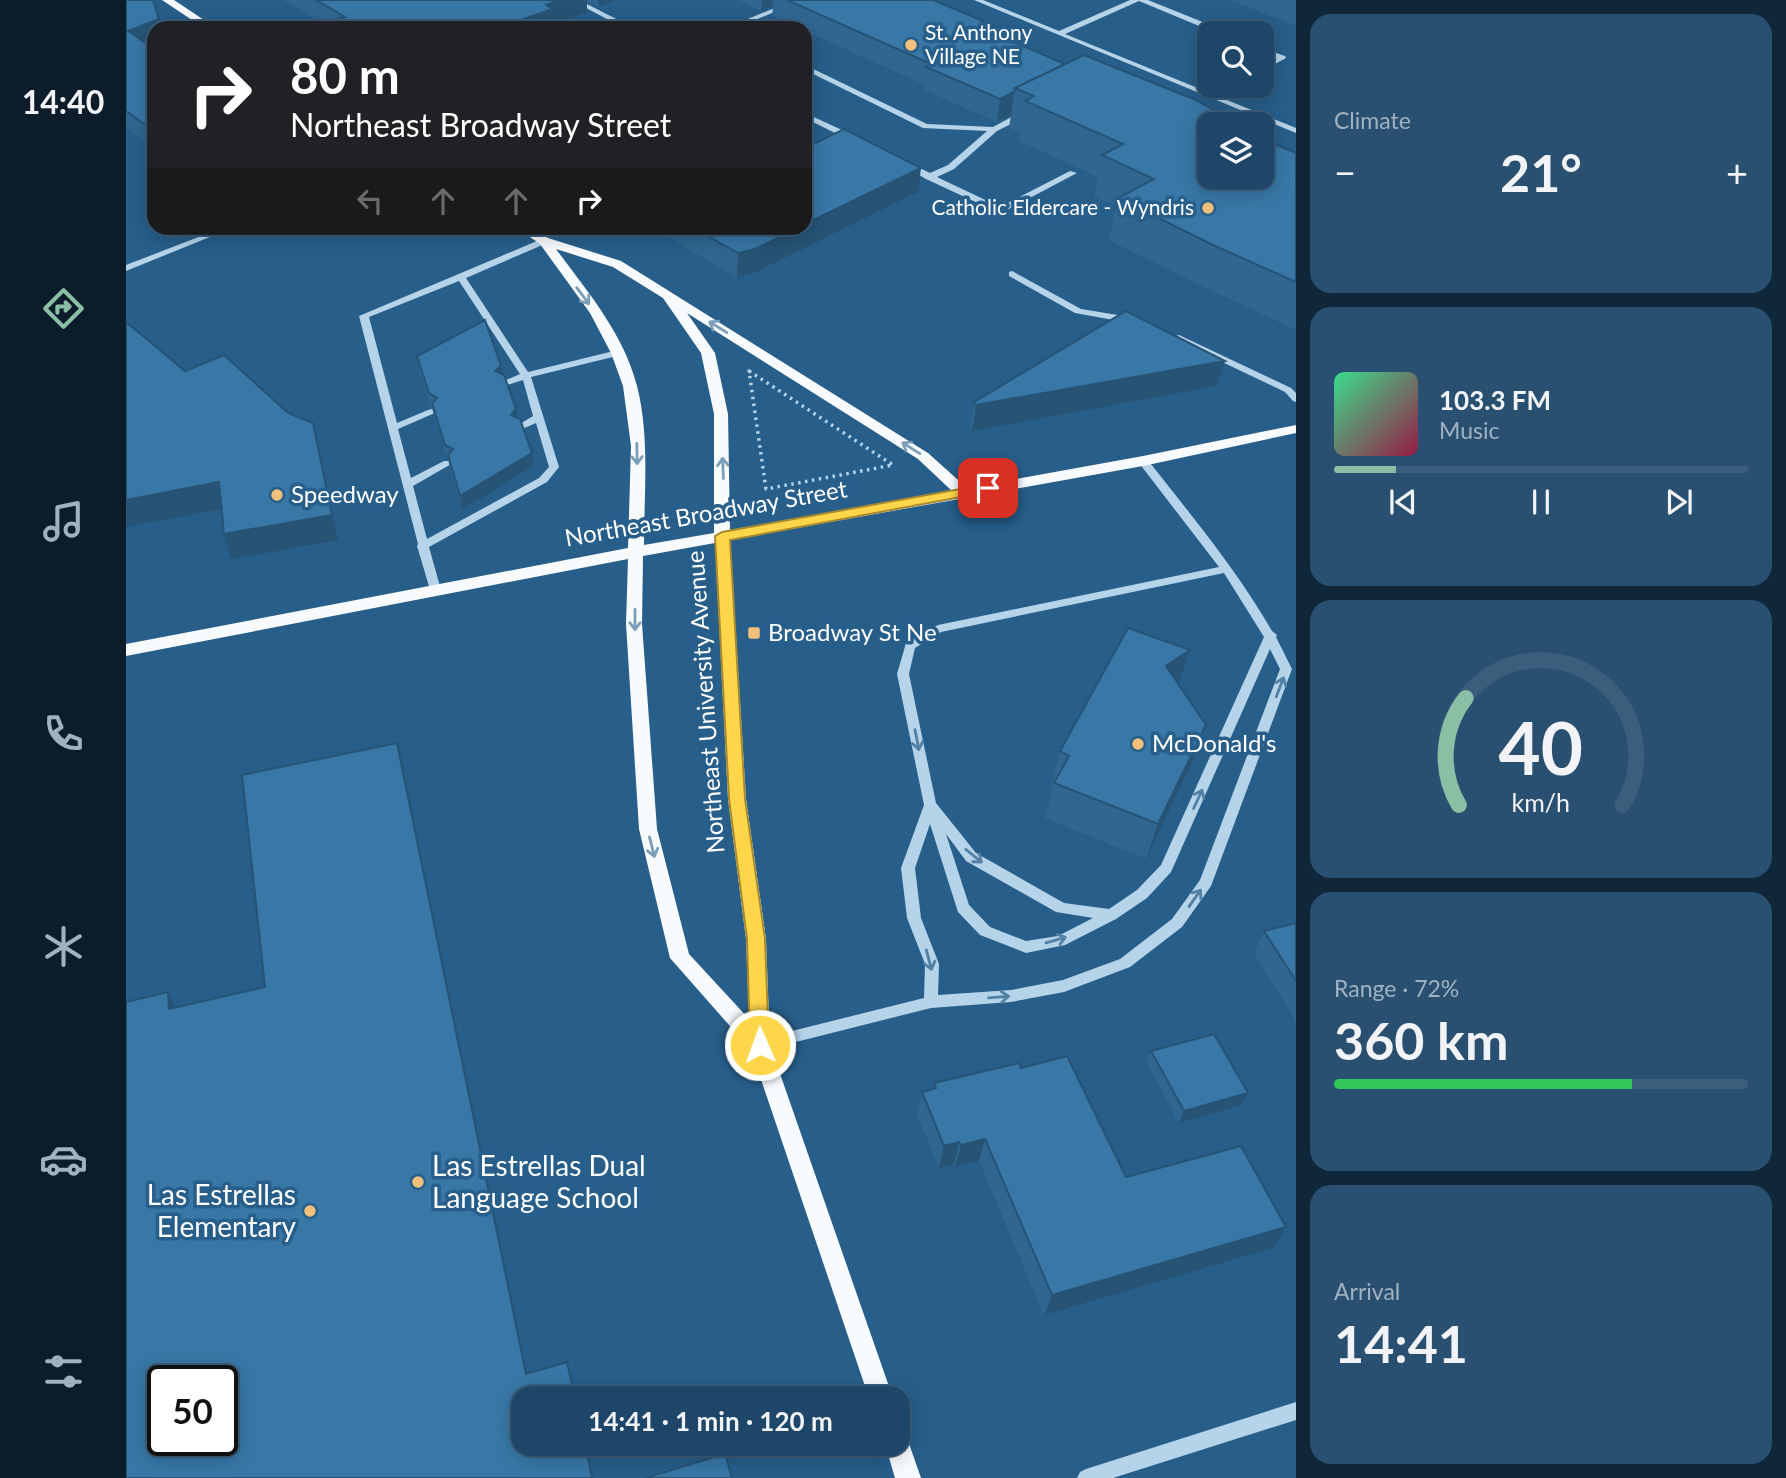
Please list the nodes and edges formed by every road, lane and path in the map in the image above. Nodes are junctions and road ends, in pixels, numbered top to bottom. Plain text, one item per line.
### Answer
1 (167, 0) edge
2 (574, 0) edge
3 (800, 0) edge
4 (977, 0) edge
5 (1136, 0) edge
6 (1142, 0) edge
7 (200, 21) edge
8 (616, 21) edge
9 (748, 21) edge
10 (1197, 23) edge
11 (1060, 33) junction
12 (1274, 55) edge
13 (1128, 62) junction
14 (1274, 62) edge
15 (1118, 66) edge
16 (812, 70) edge
17 (1197, 90) edge
18 (1216, 98) edge
19 (1029, 111) edge
20 (812, 118) edge
21 (994, 129) junction
22 (1296, 131) edge
23 (862, 143) edge
24 (896, 160) edge
25 (1073, 173) dead end
26 (929, 177) junction
27 (210, 235) edge
28 (534, 235) edge
29 (544, 241) junction
30 (126, 268) edge
31 (1012, 274) dead end
32 (461, 277) junction
33 (667, 295) junction
34 (1136, 321) edge
35 (1171, 334) edge
36 (618, 353) junction
37 (526, 375) junction
38 (504, 383) edge
39 (1296, 399) edge
40 (432, 412) edge
41 (539, 417) junction
42 (520, 427) edge
43 (393, 428) junction
44 (1296, 429) edge
45 (1143, 461) junction
46 (448, 463) edge
47 (893, 465) joint
48 (407, 485) junction
49 (962, 492) junction
50 (722, 536) junction
51 (422, 545) junction
52 (636, 552) junction
53 (1226, 569) junction
54 (435, 590) junction
55 (1271, 635) junction
56 (126, 650) edge
57 (930, 805) junction
58 (1111, 915) junction
59 (931, 1002) junction
60 (760, 1045) junction
61 (877, 1386) edge
62 (1296, 1411) edge
63 (901, 1456) edge
64 (908, 1478) edge
65 (1086, 1478) edge

1 - 7 main road
2 - 8 street
3 - 9 street
4 - 11 street
5 - 11 street
6 - 10 street
11 - 13 street
12 - 14 street
13 - 15 street
13 - 17 street
16 - 21 street
18 - 22 street
19 - 21 street
20 - 23 street
21 - 26 street
24 - 26 street
25 - 26 street
27 - 30 street
28 - 29 main road, Northeast University Avenue
29 - 32 street
29 - 33 main road, Northeast University Avenue
29 -> 36 main road, Northeast University Avenue
31 - 34 street
32 - 37 street
32 - 43 street
49 -> 33 main road
50 -> 33 main road, Northeast University Avenue
35 - 39 street
36 - 37 street
36 -> 52 main road, Northeast University Avenue
37 - 38 street
37 - 41 street
40 - 43 street
41 - 42 lane
41 - 51 street
43 - 48 street
44 - 45 main road, Northeast Broadway Street
45 - 49 main road, Northeast Broadway Street
45 - 53 street
46 - 48 street
47 - 47 path
48 - 51 street
49 - 50 main road, Northeast Broadway Street
50 - 52 main road, Northeast Broadway Street
50 - 60 main road, Northeast University Avenue
51 - 54 street
52 - 54 main road, Northeast Broadway Street
52 -> 60 main road, Northeast University Avenue
53 - 55 street
53 -> 57 street
54 - 56 main road, Northeast Broadway Street
58 -> 55 street
59 -> 55 street
57 -> 58 street
57 -> 58 street
57 -> 59 street
59 - 60 street
60 - 61 main road, Northeast University Avenue
62 - 65 street
63 - 64 main road

